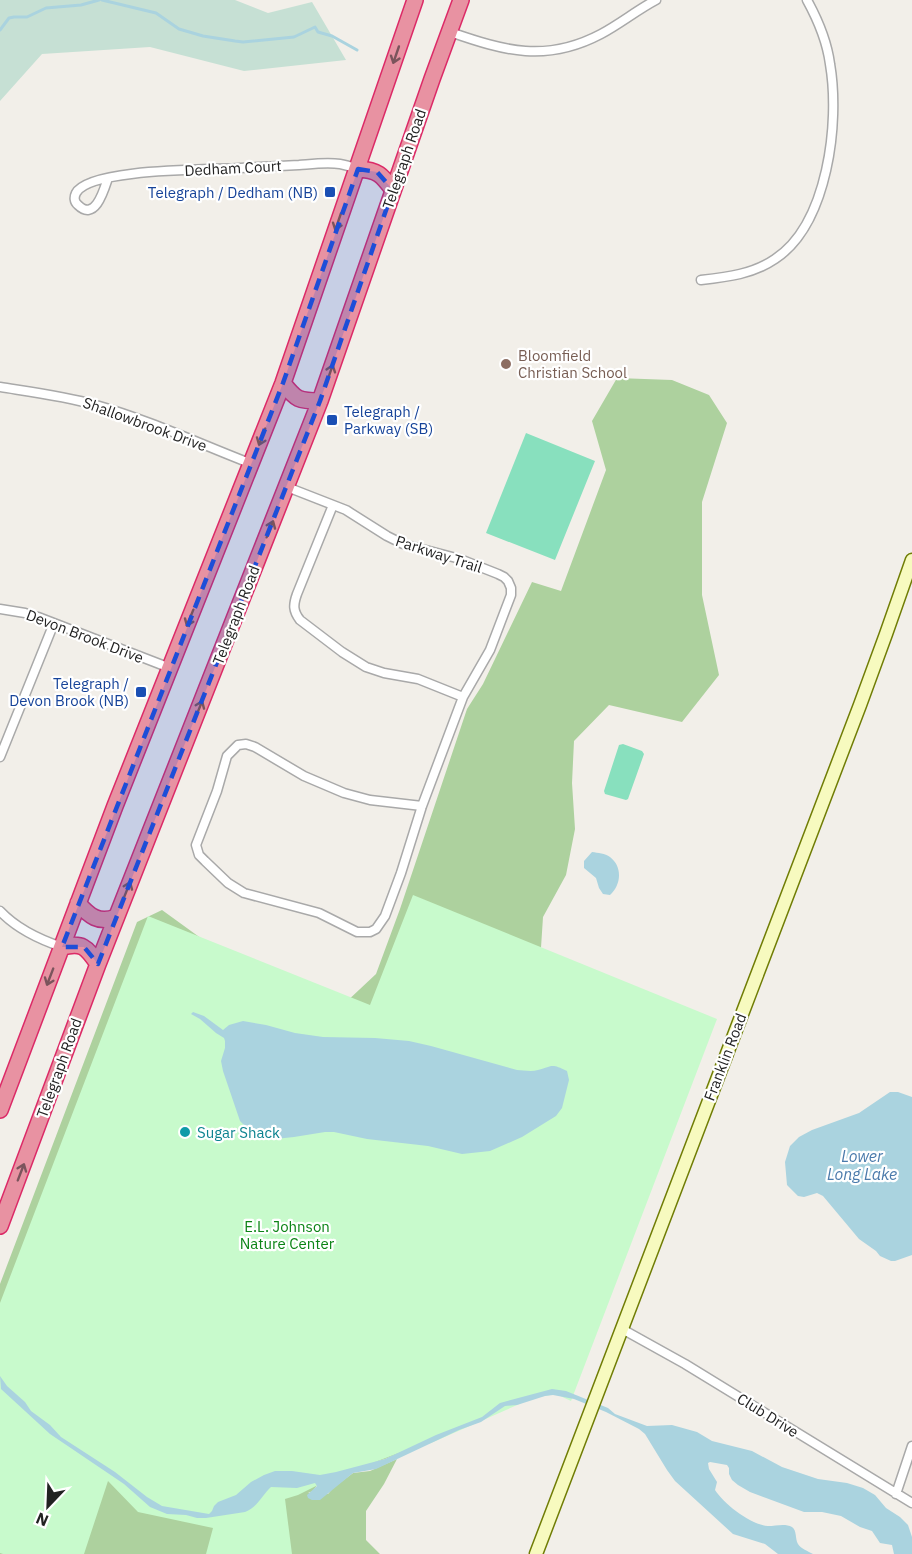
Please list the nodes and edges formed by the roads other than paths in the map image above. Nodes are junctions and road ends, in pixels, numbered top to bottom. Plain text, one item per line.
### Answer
1 (415, 0) edge
2 (461, 0) edge
3 (656, 0) edge
4 (806, 1) edge
5 (450, 33) junction
6 (358, 169) junction
7 (108, 178) dead end
8 (393, 190) junction
9 (701, 280) dead end
10 (283, 383) junction
11 (0, 387) edge
12 (320, 401) junction
13 (252, 464) junction
14 (287, 487) junction
15 (333, 505) junction
16 (912, 560) edge
17 (0, 609) edge
18 (54, 623) junction
19 (170, 668) junction
20 (463, 697) junction
21 (0, 758) edge
22 (422, 806) junction
23 (78, 903) junction
24 (0, 910) edge
25 (116, 917) junction
26 (62, 947) junction
27 (98, 964) junction
28 (0, 1110) edge
29 (0, 1226) edge
30 (622, 1329) junction
31 (912, 1446) edge
32 (896, 1494) junction
33 (912, 1503) edge
34 (536, 1554) edge

1 -> 6 highway
2 - 5 highway, Telegraph Road
3 - 5 street
4 - 9 street
5 - 8 highway, Telegraph Road
6 - 7 street, Dedham Court
6 - 8 highway
6 -> 10 highway
12 -> 8 highway, Telegraph Road
10 - 12 highway
10 -> 13 highway
11 - 13 street, Shallowbrook Drive
12 - 14 highway, Telegraph Road
13 -> 19 highway
14 - 15 street, Parkway Trail
25 -> 14 highway, Telegraph Road
15 - 20 street
15 - 20 street, Parkway Trail
16 - 30 street, Franklin Road
17 - 18 street, Devon Brook Drive
18 - 19 street, Devon Brook Drive
18 - 21 street
19 - 23 highway
20 - 22 street
22 - 22 street
23 - 25 highway
23 - 26 highway
24 - 26 street
25 - 27 highway, Telegraph Road
26 - 27 highway
26 -> 28 highway
29 -> 27 highway, Telegraph Road
30 - 32 street, Club Drive
30 - 34 street, Franklin Road
31 - 32 street
32 - 33 street, Club Drive

